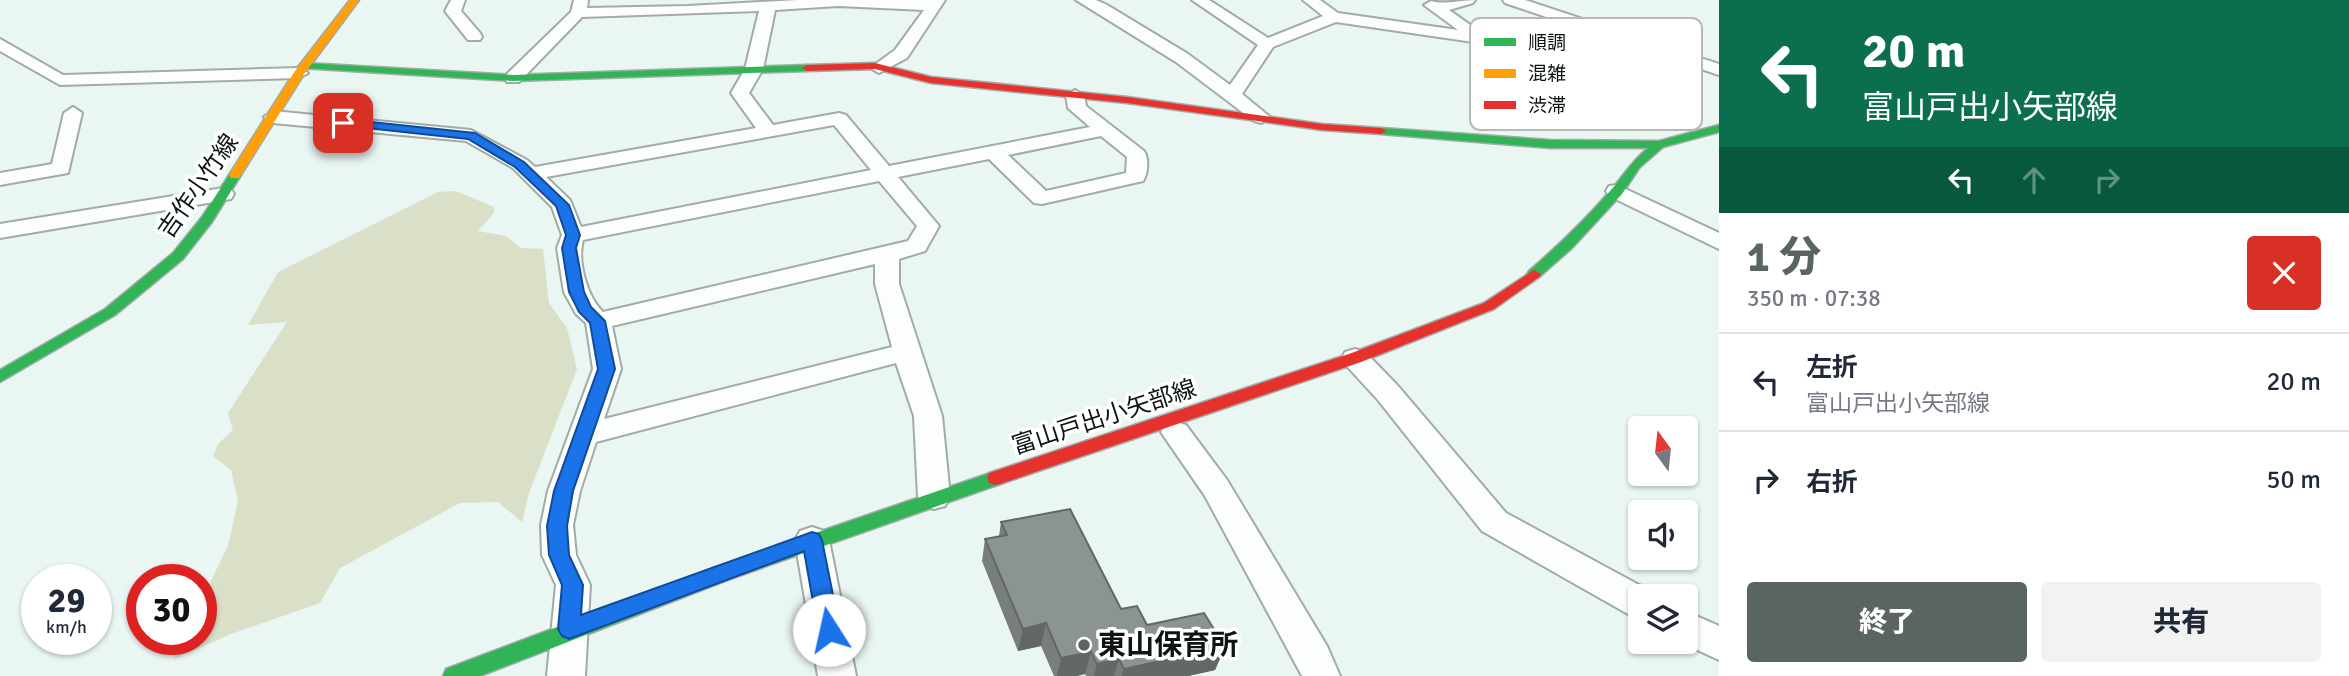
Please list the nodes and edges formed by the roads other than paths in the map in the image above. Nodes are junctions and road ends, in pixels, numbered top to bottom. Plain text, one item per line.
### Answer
1 (355, 0) edge
2 (458, 0) edge
3 (1083, 0) edge
4 (1199, 0) edge
5 (1310, 0) edge
6 (1468, 0) edge
7 (1510, 0) edge
8 (854, 1) edge
9 (936, 3) edge
10 (768, 6) junction
11 (580, 7) edge
12 (1434, 7) joint
13 (1334, 17) junction
14 (1564, 18) edge
15 (1470, 31) edge
16 (474, 37) dead end
17 (1470, 37) edge
18 (0, 44) edge
19 (1267, 44) junction
20 (1702, 64) edge
21 (879, 68) junction
22 (302, 69) junction
23 (754, 69) junction
24 (1719, 70) edge
25 (513, 78) junction
26 (1233, 94) junction
27 (1075, 95) junction
28 (73, 113) dead end
29 (274, 117) junction
30 (1261, 117) junction
31 (1719, 128) edge
32 (1104, 130) junction
33 (768, 132) junction
34 (1659, 145) junction
35 (992, 151) junction
36 (884, 173) junction
37 (530, 174) junction
38 (0, 178) edge
39 (1617, 191) junction
40 (223, 194) junction
41 (0, 231) edge
42 (573, 235) junction
43 (1719, 242) edge
44 (887, 254) junction
45 (598, 321) junction
46 (906, 352) junction
47 (1355, 358) junction
48 (0, 377) edge
49 (1176, 432) dead end
50 (583, 435) junction
51 (934, 497) junction
52 (812, 540) junction
53 (1628, 596) edge
54 (569, 629) junction
55 (1698, 633) edge
56 (1719, 644) edge
57 (454, 676) edge
58 (566, 676) edge
59 (837, 676) edge
60 (1321, 676) edge

1 - 22 main road, 吉作小竹線
2 - 16 street
3 - 26 street
4 - 19 street
5 - 13 street
6 - 12 street
7 - 14 street
8 - 9 street
8 - 10 street
9 - 21 street
10 - 11 street
10 - 23 street
11 - 25 street
12 - 15 street
13 - 17 street
13 - 19 street
18 - 22 street
19 - 26 street
20 - 24 street
21 - 23 main road
21 - 27 main road
22 - 25 main road
22 - 29 main road, 吉作小竹線
23 - 25 main road
23 - 33 street
26 - 30 street
27 - 30 main road
27 - 32 street
28 - 38 street
29 - 37 street
29 - 40 main road, 吉作小竹線
30 - 34 main road
31 - 34 main road, 富山戸出小矢部線
32 - 35 street
32 - 35 street
33 - 36 street
33 - 37 street
34 - 39 main road, 富山戸出小矢部線
35 - 36 street
36 - 42 street
36 - 44 street
37 - 42 street
39 - 43 street
39 - 47 main road, 富山戸出小矢部線
40 - 41 street
40 - 48 main road, 吉作小竹線
42 - 45 street
44 - 45 street
44 - 46 street
45 - 50 street
46 - 50 street
46 - 51 street
47 - 51 main road, 富山戸出小矢部線
47 - 53 street
49 - 60 street
50 - 54 street
51 - 52 main road, 富山戸出小矢部線
52 - 54 main road, 富山戸出小矢部線
52 - 59 street
54 - 57 main road, 富山戸出小矢部線
54 - 58 street
55 - 56 street

